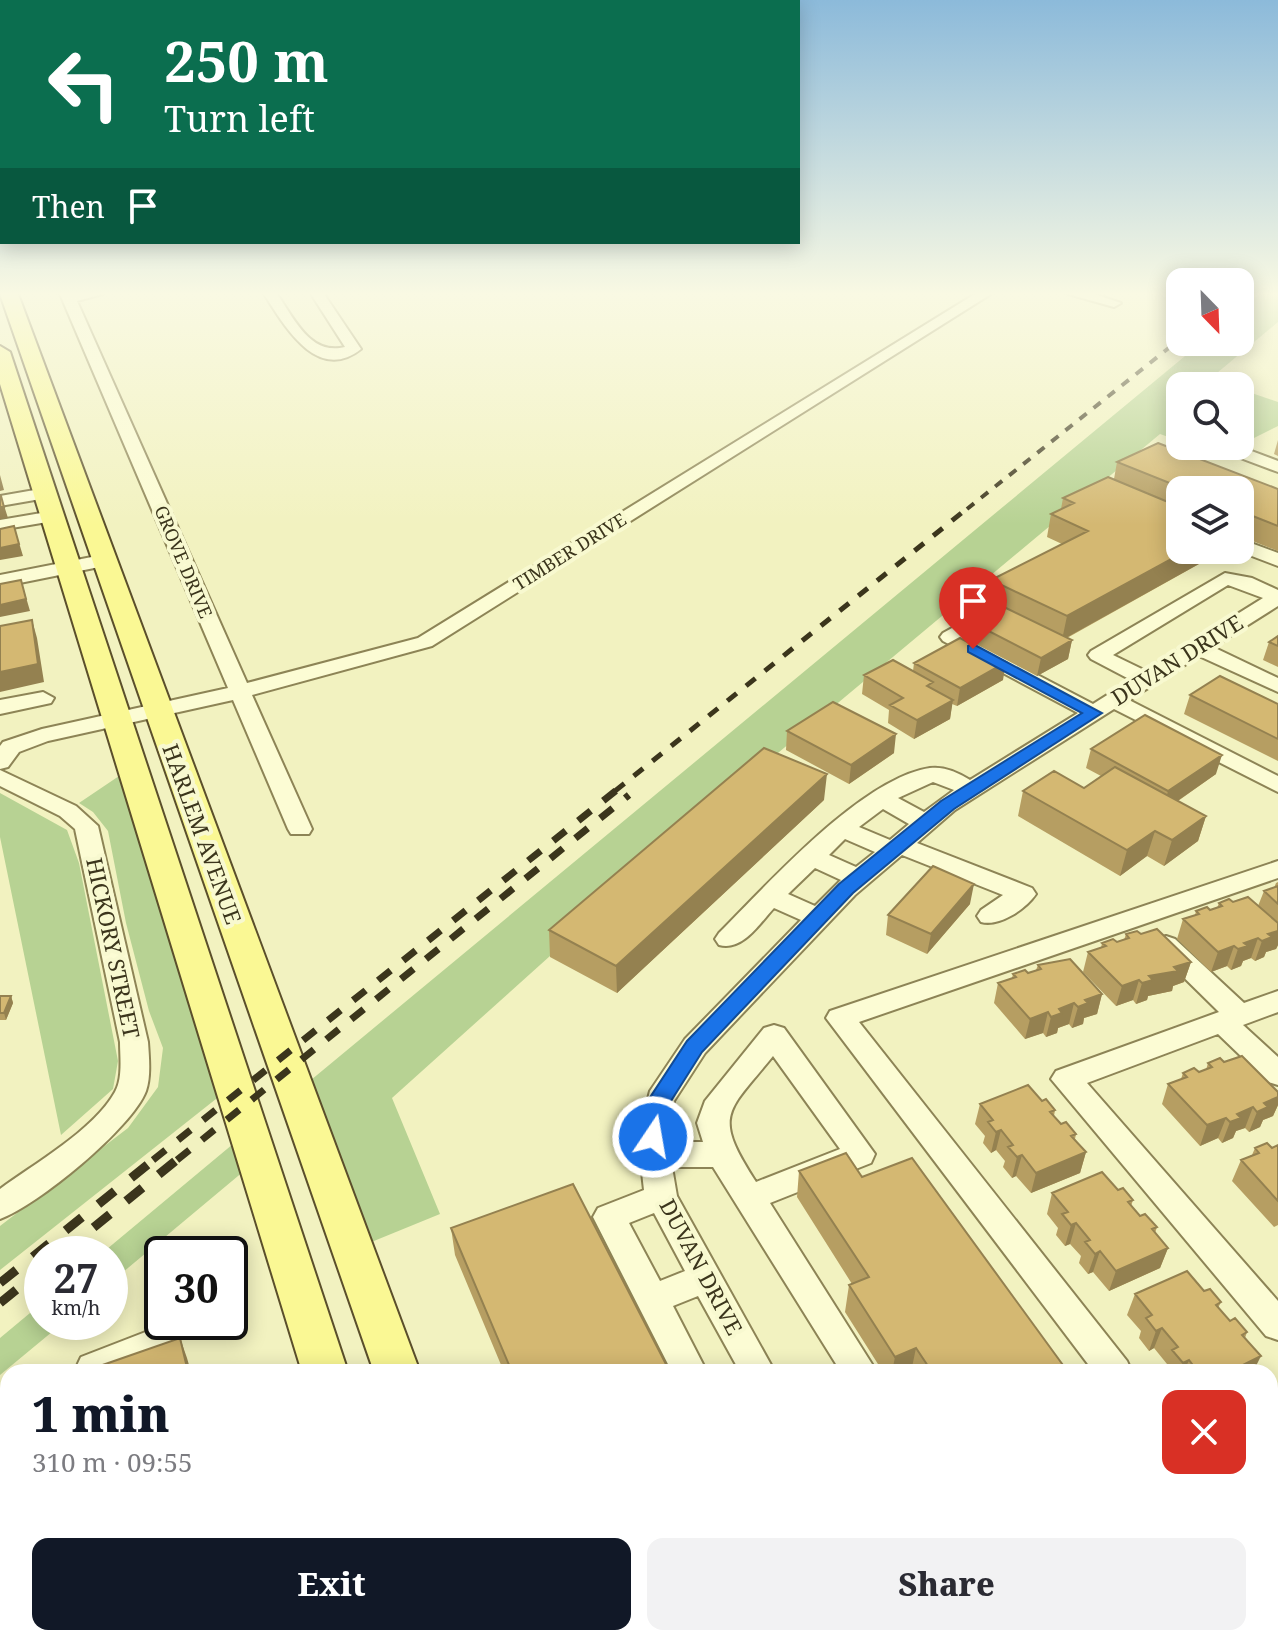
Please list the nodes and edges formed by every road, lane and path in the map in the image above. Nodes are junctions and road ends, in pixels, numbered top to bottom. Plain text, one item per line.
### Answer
1 (6, 371) edge
2 (35, 371) edge
3 (100, 371) edge
4 (861, 371) edge
5 (65, 446) junction
6 (32, 452) junction
7 (1254, 457) edge
8 (1278, 467) edge
9 (0, 501) edge
10 (49, 504) junction
11 (0, 525) edge
12 (1254, 551) edge
13 (107, 560) junction
14 (1278, 560) edge
15 (70, 567) junction
16 (0, 581) edge
17 (1273, 605) edge
18 (981, 620) edge
19 (1197, 647) junction
20 (1146, 679) junction
21 (1278, 686) edge
22 (239, 692) junction
23 (43, 698) dead end
24 (1103, 706) junction
25 (0, 707) edge
26 (157, 710) junction
27 (116, 720) junction
28 (0, 762) edge
29 (0, 777) edge
30 (1278, 785) edge
31 (971, 790) junction
32 (882, 799) junction
33 (926, 823) junction
34 (300, 829) dead end
35 (842, 829) junction
36 (896, 848) junction
37 (813, 857) junction
38 (1278, 869) edge
39 (858, 878) junction
40 (772, 896) junction
41 (990, 916) dead end
42 (1136, 917) junction
43 (818, 918) junction
44 (728, 939) dead end
45 (1278, 1001) edge
46 (1231, 1018) junction
47 (1278, 1074) edge
48 (655, 1154) junction
49 (722, 1155) junction
50 (661, 1197) junction
51 (749, 1198) junction
52 (0, 1206) edge
53 (706, 1278) junction
54 (652, 1299) junction
55 (1278, 1325) edge
56 (161, 1341) edge
57 (103, 1364) edge
58 (322, 1364) edge
59 (394, 1364) edge
60 (686, 1364) edge
61 (754, 1364) edge
62 (855, 1364) edge
63 (1109, 1364) edge

1 - 6 main road, HARLEM AVENUE
2 - 5 main road, HARLEM AVENUE
3 - 22 street, GROVE DRIVE
4 - 22 street, TIMBER DRIVE
5 - 6 main road
5 - 13 main road, HARLEM AVENUE
6 - 10 main road, HARLEM AVENUE
7 - 8 street
9 - 10 street
10 - 11 street
10 - 15 main road, HARLEM AVENUE
12 - 14 street
13 - 15 street
13 - 26 main road, HARLEM AVENUE
15 - 16 street
15 - 27 main road, HARLEM AVENUE
17 - 19 street, DUVAN DRIVE
17 - 20 street
18 - 24 street
19 - 20 street, DUVAN DRIVE
19 - 21 street
20 - 24 street, DUVAN DRIVE
22 - 26 street, TIMBER DRIVE
22 - 34 street, GROVE DRIVE
23 - 25 street
24 - 30 street
24 - 31 street, DUVAN DRIVE
26 - 27 street, TIMBER DRIVE
26 - 59 main road, HARLEM AVENUE
27 - 28 street
27 - 58 main road, HARLEM AVENUE
29 - 52 street, HICKORY STREET
31 - 32 street
31 - 33 street, DUVAN DRIVE
32 - 33 street
32 - 35 street
33 - 36 street, DUVAN DRIVE
35 - 36 street
35 - 37 street
36 - 39 street, DUVAN DRIVE
36 - 41 street
37 - 39 street
37 - 40 street
38 - 42 street
39 - 43 street, DUVAN DRIVE
40 - 43 street
40 - 44 street
42 - 46 street
42 - 63 street
43 - 48 street, DUVAN DRIVE
45 - 46 street
46 - 47 street
46 - 55 street
48 - 49 street
48 - 50 street, DUVAN DRIVE
49 - 51 street
49 - 51 street
50 - 53 street, DUVAN DRIVE
50 - 54 street
51 - 62 street
53 - 54 street
53 - 61 street, DUVAN DRIVE
54 - 60 street
56 - 57 street

